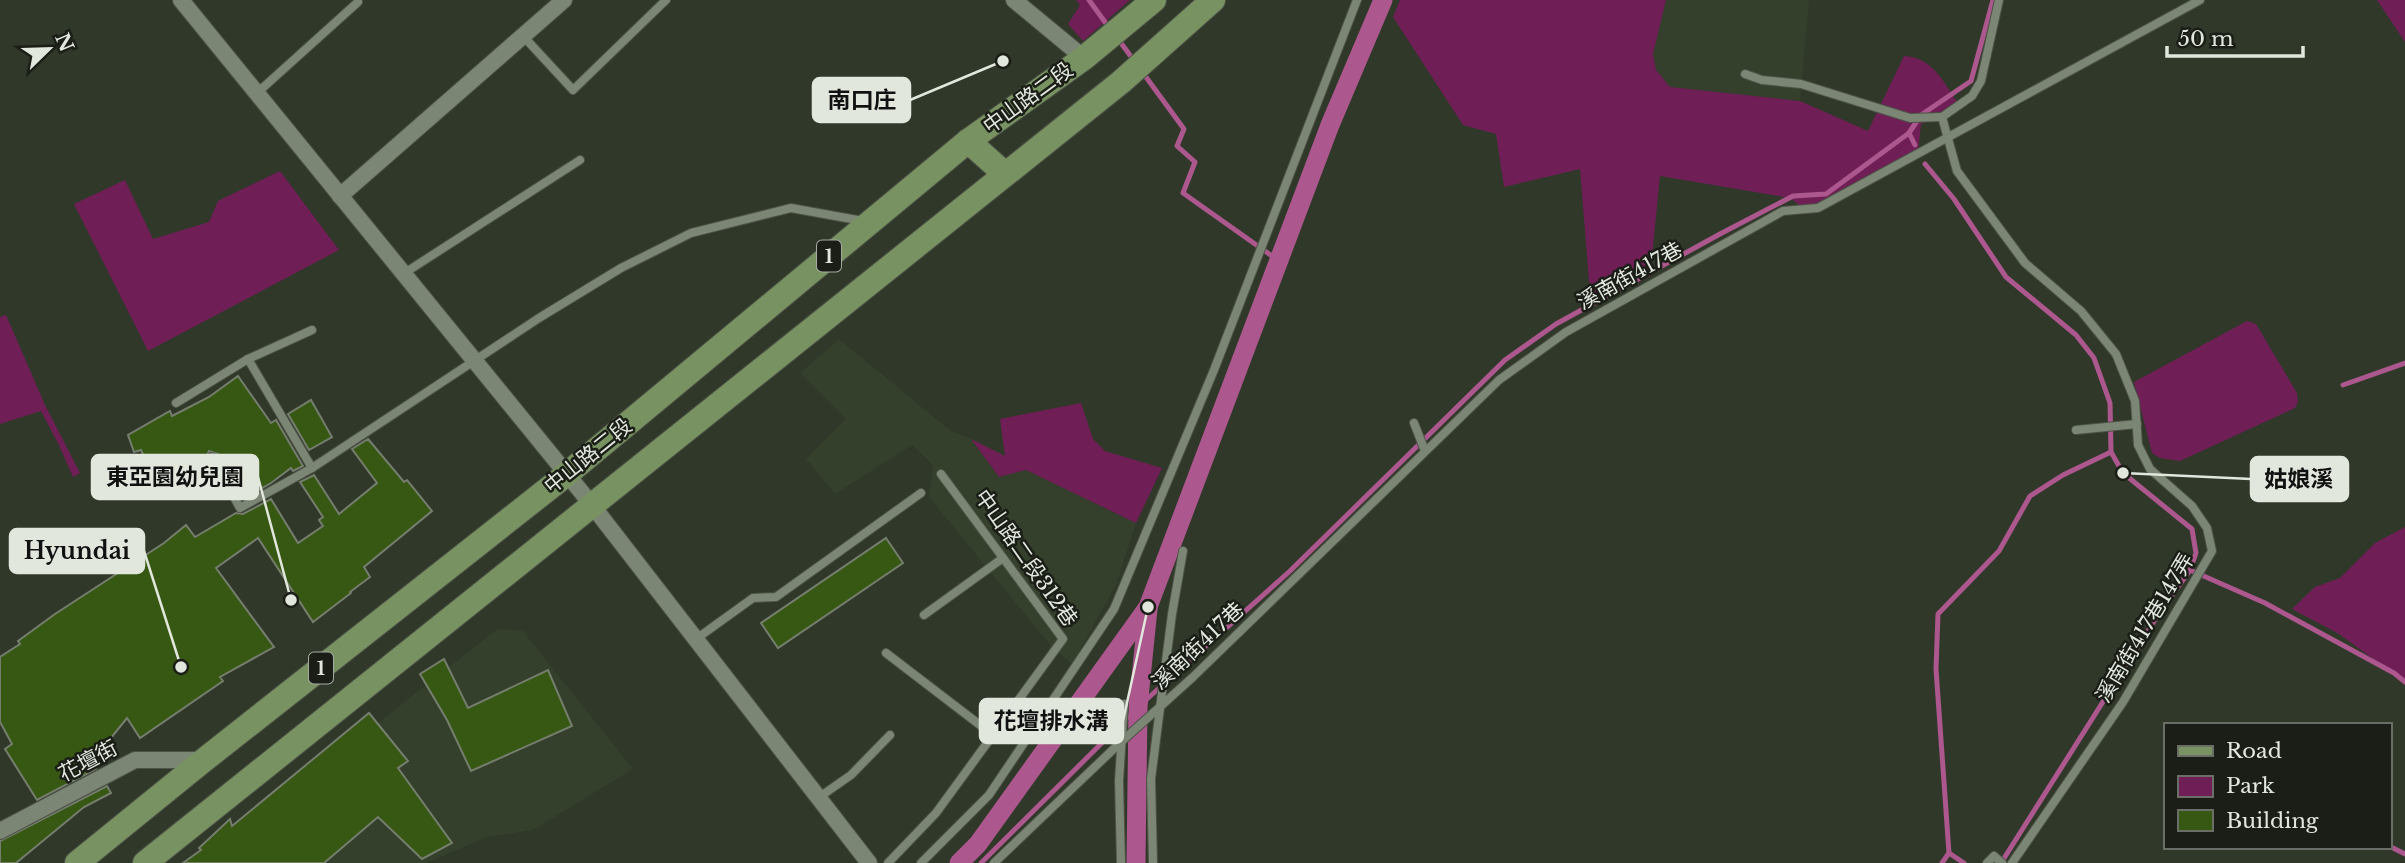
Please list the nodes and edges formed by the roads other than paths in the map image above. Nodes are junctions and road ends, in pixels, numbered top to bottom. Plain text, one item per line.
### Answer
1 (181, 0) edge
2 (564, 0) edge
3 (666, 0) edge
4 (1014, 0) edge
5 (1154, 0) edge
6 (1213, 0) edge
7 (1357, 0) edge
8 (1999, 0) edge
9 (2200, 0) edge
10 (358, 2) edge
11 (524, 37) junction
12 (1091, 52) junction
13 (1745, 74) dead end
14 (257, 93) junction
15 (1942, 117) junction
16 (1949, 137) junction
17 (968, 141) junction
18 (580, 160) dead end
19 (1005, 174) junction
20 (340, 196) junction
21 (869, 222) junction
22 (403, 274) junction
23 (312, 330) dead end
24 (247, 359) junction
25 (474, 363) junction
26 (176, 402) dead end
27 (1414, 423) dead end
28 (2137, 424) junction
29 (2076, 430) dead end
30 (1425, 451) junction
31 (212, 457) dead end
32 (312, 468) junction
33 (941, 474) dead end
34 (579, 489) junction
35 (920, 493) dead end
36 (1183, 551) dead end
37 (1003, 558) junction
38 (924, 615) dead end
39 (696, 639) junction
40 (886, 653) dead end
41 (1124, 704) dead end
42 (1160, 707) junction
43 (890, 735) dead end
44 (993, 735) junction
45 (1122, 741) junction
46 (204, 760) junction
47 (818, 798) junction
48 (0, 831) edge
49 (77, 863) edge
50 (145, 863) edge
51 (869, 863) edge
52 (888, 863) edge
53 (921, 863) edge
54 (994, 863) edge
55 (1121, 863) edge
56 (1153, 863) edge
57 (1987, 863) edge
58 (2002, 863) edge
59 (2012, 863) edge

1 - 14 street
2 - 11 street
3 - 11 lane
4 - 12 street
5 - 12 main road, 1
6 - 19 main road, 中山路二段 / 1
7 - 53 lane
8 - 15 lane
9 - 16 lane, 溪南街417巷
10 - 14 lane
11 - 20 street
12 - 17 main road, 中山路二段 / 1
13 - 15 lane
14 - 20 street
15 - 16 lane, 溪南街417巷147弄
16 - 28 lane, 溪南街417巷147弄
16 - 30 lane, 溪南街417巷
17 - 19 main road
17 - 21 main road, 中山路二段 / 1
18 - 22 lane
19 - 34 main road, 中山路二段 / 1
20 - 22 street
21 - 25 lane
21 - 34 main road, 中山路二段 / 1
22 - 25 street
23 - 24 lane
24 - 26 lane
24 - 32 lane
25 - 32 lane
25 - 34 street
27 - 30 lane
28 - 29 lane
28 - 59 lane, 溪南街417巷147弄
30 - 42 lane, 溪南街417巷
31 - 32 lane
33 - 37 lane, 中山路二段312巷
34 - 39 street
34 - 46 main road, 中山路二段 / 1
34 - 50 main road, 中山路二段 / 1
35 - 39 lane
36 - 42 lane
37 - 38 lane
37 - 44 lane, 中山路二段312巷
39 - 47 street
40 - 44 lane
41 - 45 lane
42 - 45 lane, 溪南街417巷
42 - 56 lane
43 - 47 lane
44 - 52 lane, 中山路二段312巷
45 - 54 lane, 溪南街417巷
45 - 55 lane
46 - 48 street, 花壇街
46 - 49 main road, 中山路二段 / 1
47 - 51 street
57 - 58 lane

